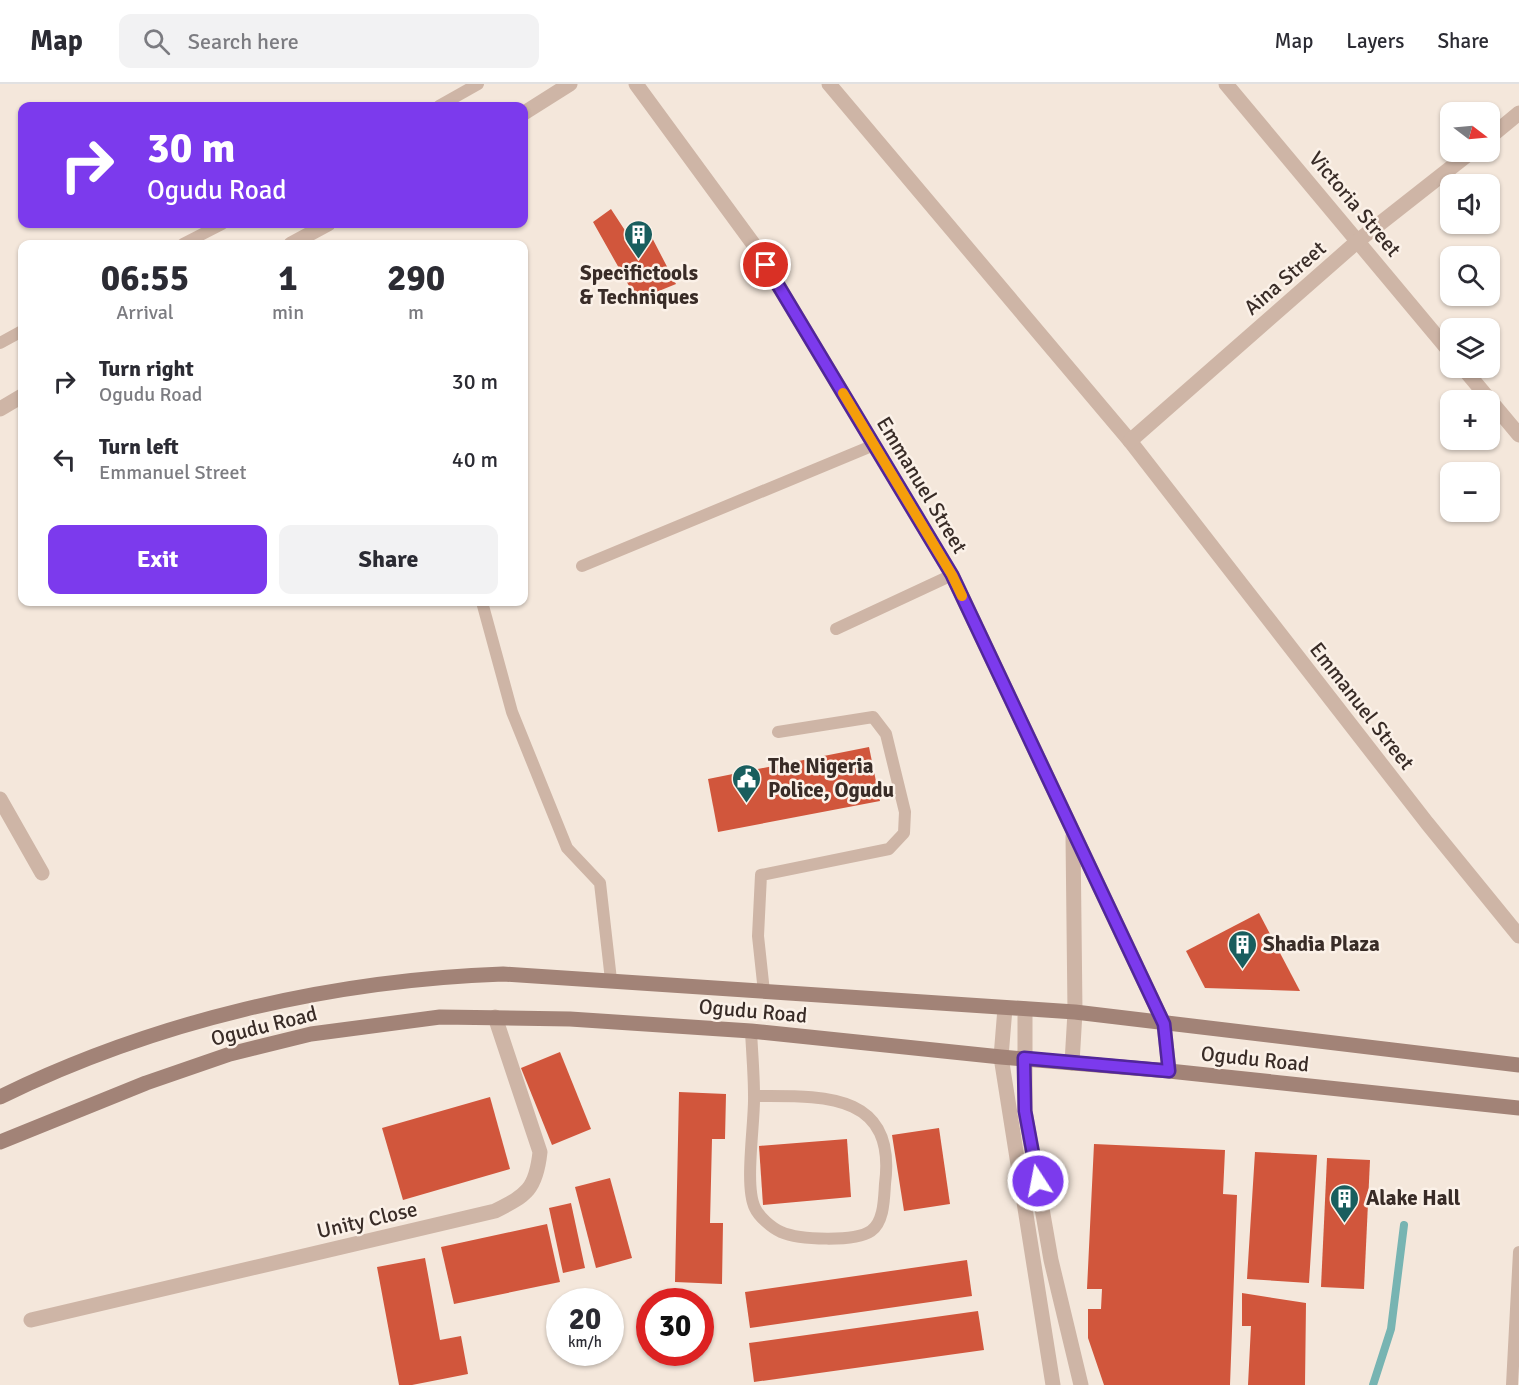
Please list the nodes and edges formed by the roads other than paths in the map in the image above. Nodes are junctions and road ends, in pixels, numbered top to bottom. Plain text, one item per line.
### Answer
1 (478, 84) edge
2 (570, 84) edge
3 (636, 84) edge
4 (829, 84) edge
5 (1226, 84) edge
6 (446, 102) edge
7 (528, 110) edge
8 (1519, 113) edge
9 (1500, 129) edge
10 (1458, 162) edge
11 (214, 228) edge
12 (321, 228) edge
13 (191, 240) edge
14 (298, 240) edge
15 (1359, 240) junction
16 (18, 333) edge
17 (1440, 340) edge
18 (0, 343) edge
19 (1471, 378) edge
20 (18, 398) edge
21 (0, 409) edge
22 (1519, 435) edge
23 (1130, 441) junction
24 (874, 445) junction
25 (582, 566) dead end
26 (952, 575) junction
27 (483, 606) edge
28 (836, 628) dead end
29 (778, 732) dead end
30 (0, 799) edge
31 (1073, 830) junction
32 (42, 873) dead end
33 (1519, 936) edge
34 (611, 980) junction
35 (764, 992) junction
36 (1005, 1008) junction
37 (1025, 1009) junction
38 (1076, 1012) junction
39 (495, 1017) junction
40 (1164, 1024) junction
41 (751, 1031) junction
42 (1001, 1057) junction
43 (1024, 1058) junction
44 (1072, 1063) junction
45 (1519, 1065) edge
46 (1169, 1071) junction
47 (755, 1096) junction
48 (0, 1097) edge
49 (1519, 1108) edge
50 (0, 1142) edge
51 (1519, 1252) edge
52 (31, 1320) dead end
53 (1053, 1385) edge
54 (1081, 1385) edge
55 (1512, 1385) edge

1 - 6 lane
2 - 7 street
3 - 24 street, Emmanuel Street
4 - 23 street, Emmanuel Street
5 - 15 street, Victoria Street
8 - 9 street
10 - 15 street, Aina Street
11 - 13 lane
12 - 14 street
15 - 17 street, Victoria Street
15 - 23 street, Aina Street
16 - 18 lane
19 - 22 street
20 - 21 street
23 - 33 street, Emmanuel Street
24 - 25 lane
24 - 26 street, Emmanuel Street
26 - 28 lane
26 - 31 street, Emmanuel Street
27 - 34 lane
29 - 35 lane
30 - 32 street
31 - 38 street
31 - 40 street, Emmanuel Street
34 - 35 main road, Ogudu Road
34 - 48 main road, Ogudu Road
35 - 36 main road, Ogudu Road
36 - 37 main road, Ogudu Road
36 - 42 street
37 - 38 main road, Ogudu Road
37 - 43 street
38 - 40 main road, Ogudu Road
38 - 44 street
39 - 41 main road, Ogudu Road
39 - 50 main road, Ogudu Road
39 - 52 street, Unity Close
40 - 45 main road, Ogudu Road
40 - 46 street, Emmanuel Street
41 - 42 main road, Ogudu Road
41 - 47 lane
42 - 43 main road, Ogudu Road
42 - 53 street
43 - 44 main road, Ogudu Road
43 - 54 street
44 - 46 main road, Ogudu Road
46 - 49 main road, Ogudu Road
47 - 47 lane
51 - 55 lane

